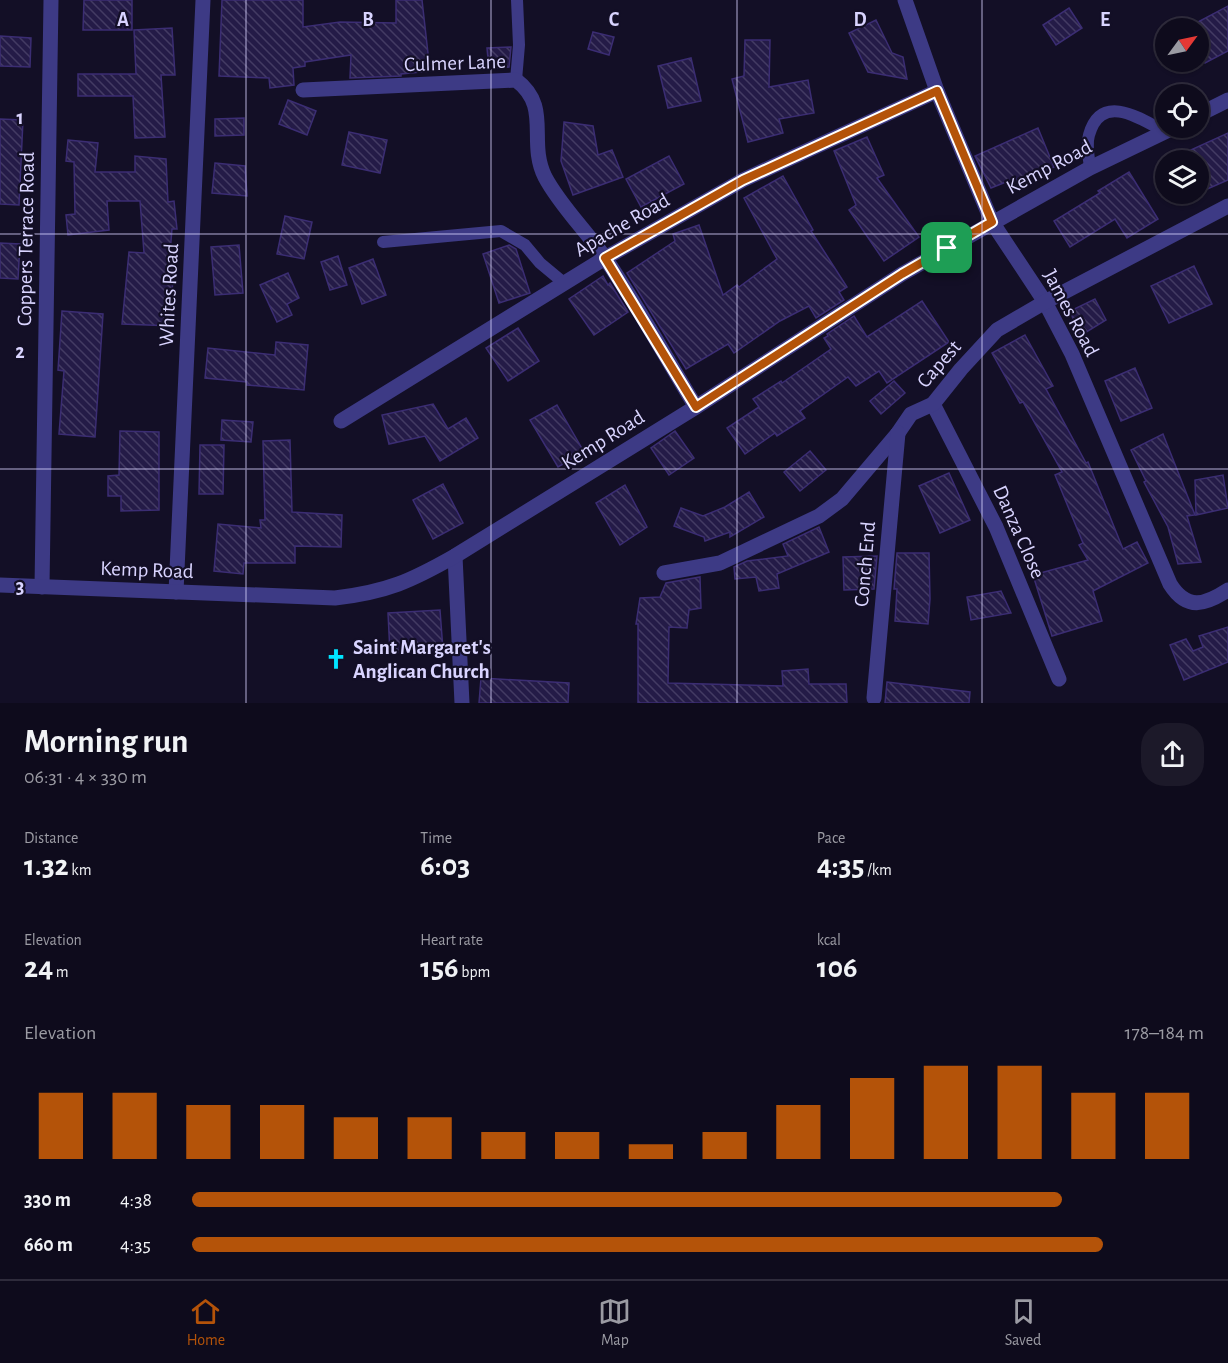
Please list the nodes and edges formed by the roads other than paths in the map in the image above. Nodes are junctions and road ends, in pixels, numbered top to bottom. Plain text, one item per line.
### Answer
1 (51, 0) edge
2 (203, 0) edge
3 (517, 0) edge
4 (905, 0) edge
5 (516, 80) junction
6 (303, 90) dead end
7 (937, 91) junction
8 (1228, 100) edge
9 (1209, 110) edge
10 (1155, 124) edge
11 (1155, 137) edge
12 (1089, 168) junction
13 (1228, 206) edge
14 (992, 222) junction
15 (384, 242) dead end
16 (605, 258) junction
17 (564, 283) junction
18 (1045, 302) junction
19 (933, 404) junction
20 (696, 407) junction
21 (341, 421) dead end
22 (898, 433) junction
23 (455, 556) junction
24 (664, 573) dead end
25 (0, 585) edge
26 (42, 587) junction
27 (1228, 590) edge
28 (176, 592) junction
29 (1059, 679) dead end
30 (874, 698) dead end
31 (462, 703) edge

1 - 26 street, Coppers Terrace Road
2 - 28 street, Whites Road
3 - 5 lane
4 - 7 street, James Road
5 - 6 street, Culmer Lane
5 - 16 street, Culmer Lane
7 - 14 street, James Road
7 - 16 street, Apache Road
8 - 9 street
10 - 12 lane
11 - 12 street, Kemp Road
12 - 14 street, Kemp Road
13 - 18 street, Capest
14 - 18 street, James Road
14 - 20 street, Kemp Road
15 - 17 lane
16 - 17 street, Apache Road
16 - 20 street, Culmer Lane
17 - 21 street, Apache Road
18 - 19 street, Capest
18 - 27 street, James Road
19 - 22 street, Capest
19 - 29 street, Danza Close
20 - 23 street, Kemp Road
22 - 24 street, Capest
22 - 30 street, Conch End
23 - 28 street, Kemp Road
23 - 31 street
25 - 26 street, Kemp Road
26 - 28 street, Kemp Road

